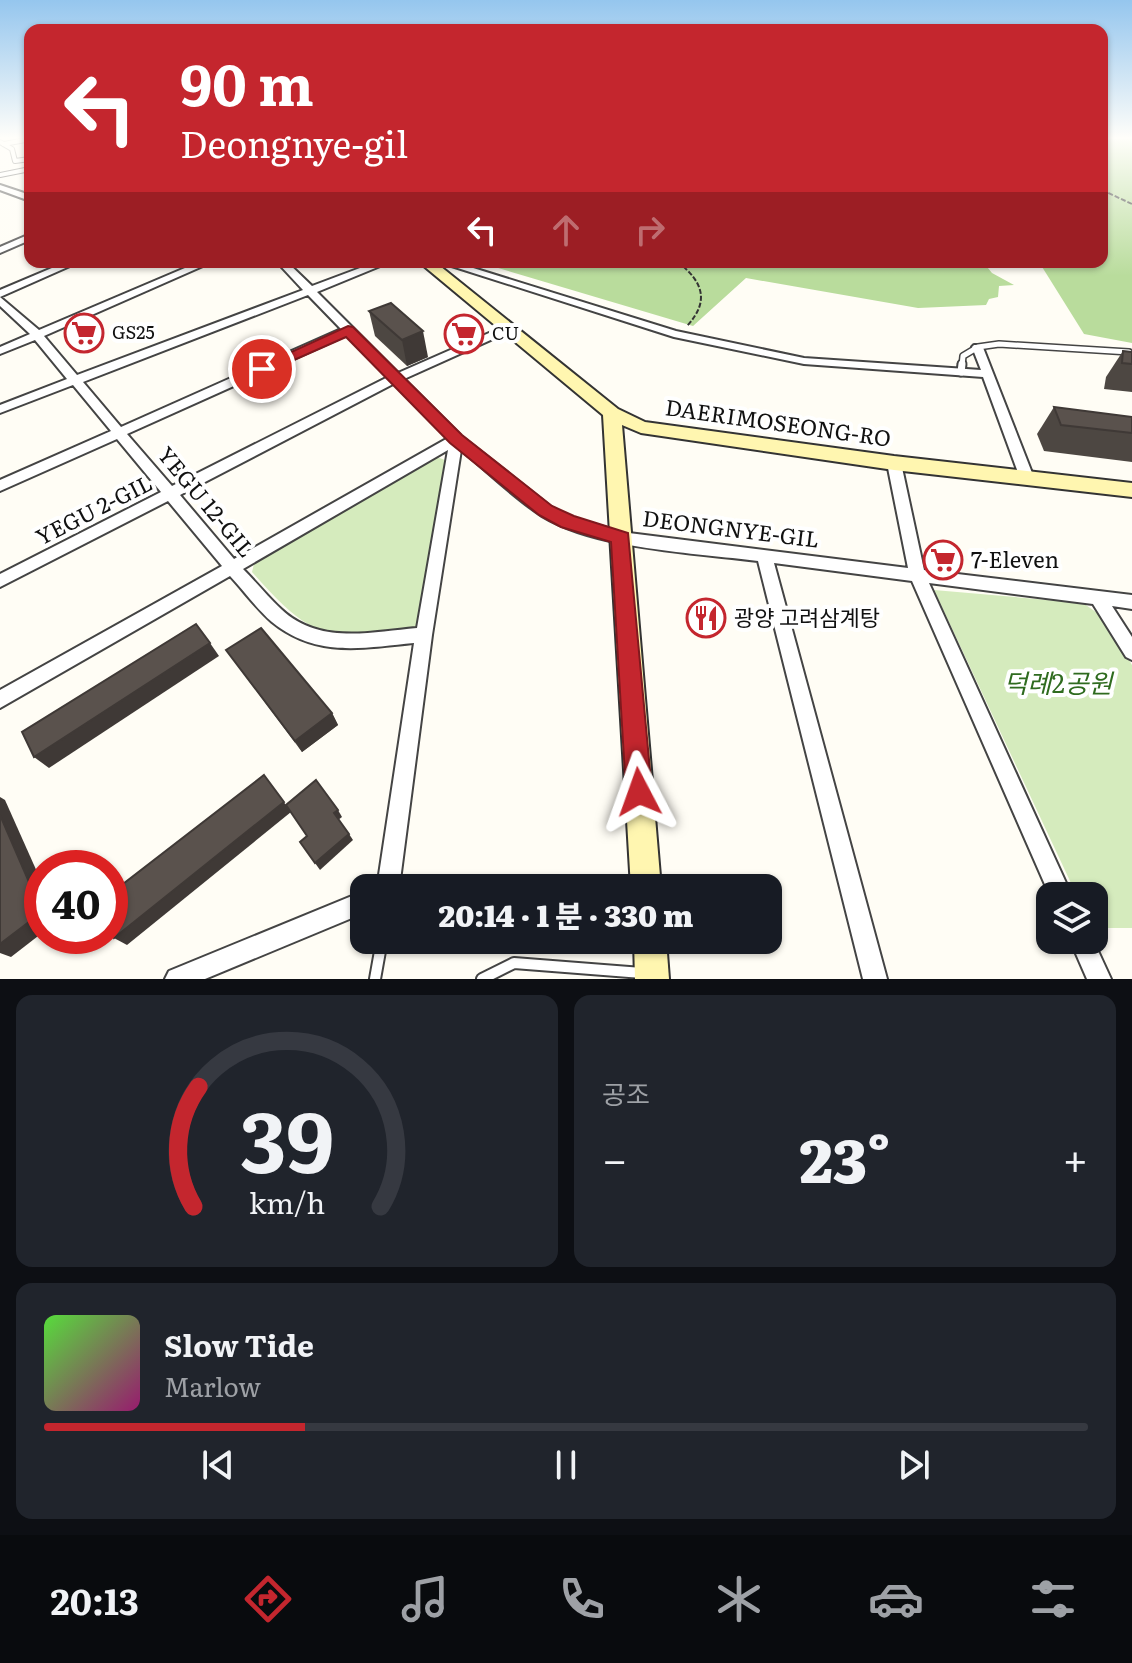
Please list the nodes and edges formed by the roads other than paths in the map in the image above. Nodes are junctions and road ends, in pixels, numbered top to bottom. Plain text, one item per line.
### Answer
1 (0, 187) edge
2 (24, 196) edge
3 (24, 240) edge
4 (0, 250) edge
5 (61, 268) edge
6 (193, 268) edge
7 (288, 268) edge
8 (368, 268) edge
9 (434, 268) edge
10 (464, 268) edge
11 (310, 288) junction
12 (0, 297) edge
13 (509, 328) junction
14 (348, 330) junction
15 (37, 335) junction
16 (978, 347) junction
17 (0, 351) edge
18 (1131, 352) edge
19 (961, 372) junction
20 (987, 374) junction
21 (394, 379) junction
22 (75, 380) junction
23 (0, 409) edge
24 (612, 413) junction
25 (118, 434) junction
26 (456, 439) junction
27 (894, 463) junction
28 (1027, 478) junction
29 (0, 486) edge
30 (1132, 490) edge
31 (171, 492) junction
32 (621, 538) junction
33 (764, 555) junction
34 (231, 566) junction
35 (918, 576) junction
36 (0, 581) edge
37 (1098, 598) junction
38 (1132, 602) edge
39 (424, 635) junction
40 (1132, 652) edge
41 (0, 700) edge
42 (390, 874) edge
43 (645, 874) edge
44 (1055, 882) edge
45 (350, 908) edge
46 (379, 954) edge
47 (651, 954) edge
48 (1087, 954) edge
49 (652, 977) edge
50 (177, 979) edge
51 (375, 979) edge
52 (482, 979) edge
53 (875, 979) edge
54 (1099, 979) edge

1 - 2 street
3 - 4 street
5 - 12 street
6 - 15 street
7 - 11 street, DEONGNYE-GIL
8 - 11 street
9 - 13 street, DAERIMOSEONG-RO
10 - 19 street
11 - 14 street, DEONGNYE-GIL
11 - 22 street
12 - 15 street, YEGU 12-GIL
13 - 21 street, YEGU 2-GIL
13 - 24 street, DAERIMOSEONG-RO
14 - 21 street, DEONGNYE-GIL
14 - 25 street
15 - 17 street
15 - 22 street, YEGU 12-GIL
16 - 18 lane
16 - 19 lane
16 - 20 street
19 - 20 street
20 - 28 street
21 - 26 street, DEONGNYE-GIL
21 - 31 street, YEGU 2-GIL
22 - 23 street
22 - 25 street, YEGU 12-GIL
24 - 27 street, DAERIMOSEONG-RO
24 - 32 street
25 - 29 street
25 - 31 street, YEGU 12-GIL
26 - 32 street, DEONGNYE-GIL
26 - 34 street
26 - 39 street
27 - 28 street, DAERIMOSEONG-RO
27 - 35 street
28 - 30 street, DAERIMOSEONG-RO
31 - 34 street, YEGU 12-GIL
31 - 36 street, YEGU 2-GIL
32 - 33 street, DEONGNYE-GIL
32 - 43 street
33 - 35 street, DEONGNYE-GIL
33 - 53 street
34 - 39 street, YEGU 12-GIL
34 - 41 street
35 - 37 street, DEONGNYE-GIL
35 - 44 street
37 - 38 street, DEONGNYE-GIL
37 - 40 street
39 - 42 street
45 - 50 street
46 - 51 lane
47 - 49 street
48 - 54 street
49 - 52 lane

